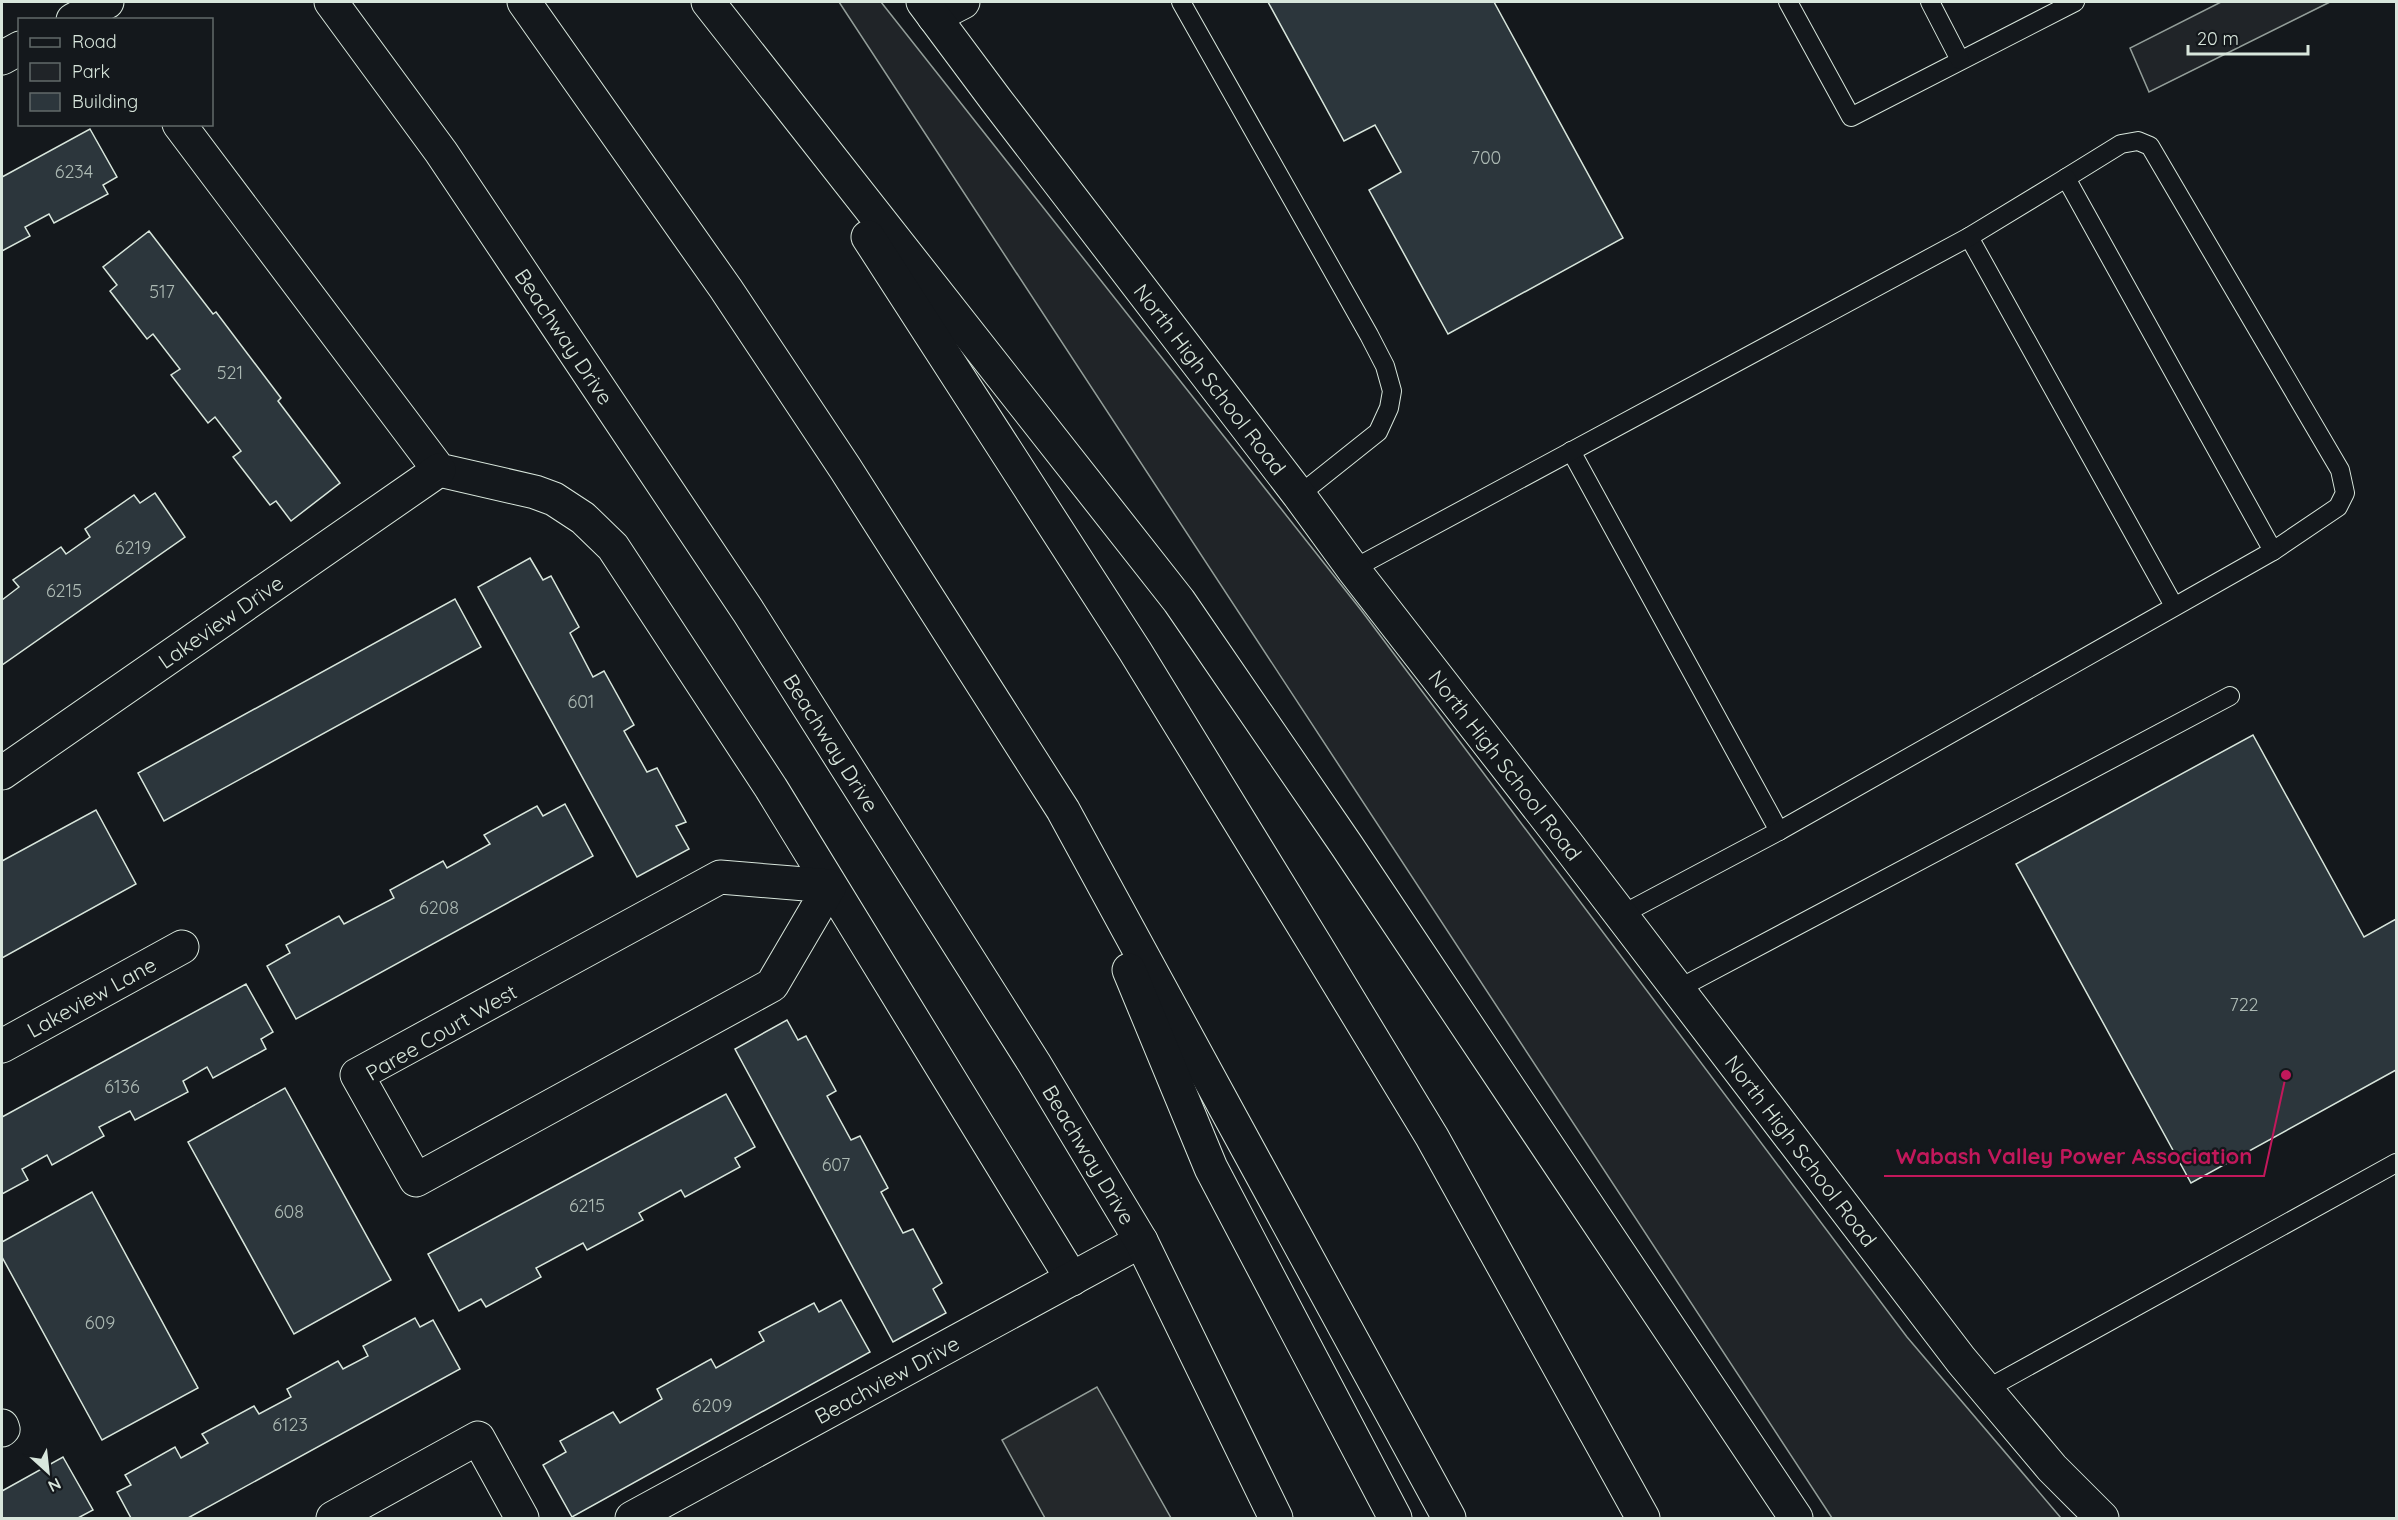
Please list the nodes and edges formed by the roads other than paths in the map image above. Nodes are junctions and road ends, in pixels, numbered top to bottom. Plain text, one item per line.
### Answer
1 (106, 2) edge
2 (331, 2) edge
3 (524, 2) edge
4 (706, 2) edge
5 (963, 2) edge
6 (1181, 2) edge
7 (1788, 2) edge
8 (1930, 2) edge
9 (2075, 2) edge
10 (929, 9) edge
11 (77, 18) edge
12 (113, 18) edge
13 (18, 49) edge
14 (2, 58) edge
15 (1960, 60) junction
16 (181, 126) edge
17 (2066, 178) junction
18 (1969, 237) junction
19 (1571, 451) junction
20 (439, 470) junction
21 (1299, 495) junction
22 (2273, 551) junction
23 (1353, 569) junction
24 (2174, 606) junction
25 (2230, 696) dead end
26 (2, 773) edge
27 (1063, 810) junction
28 (1779, 831) junction
29 (830, 886) junction
30 (1621, 915) junction
31 (182, 947) dead end
32 (1678, 990) junction
33 (2, 1047) edge
34 (2397, 1163) edge
35 (1141, 1241) junction
36 (1072, 1280) junction
37 (1985, 1390) junction
38 (333, 1518) edge
39 (522, 1518) edge
40 (632, 1518) edge
41 (1276, 1518) edge
42 (1395, 1518) edge
43 (1449, 1518) edge
44 (1643, 1518) edge
45 (1796, 1518) edge
46 (2102, 1518) edge

1 - 11 main road
1 - 12 main road
2 - 35 main road, Beachway Drive
3 - 27 main road
4 - 44 main road
4 - 45 main road
5 - 10 main road
6 - 21 lane
7 - 15 lane
8 - 15 lane
9 - 15 lane
10 - 21 main road, North High School Road
13 - 14 main road
16 - 20 main road
17 - 18 lane
17 - 22 lane
17 - 22 lane
18 - 19 lane
18 - 24 lane
19 - 23 lane
19 - 28 lane
20 - 26 main road, Lakeview Drive
20 - 29 main road
21 - 23 main road, North High School Road
22 - 24 lane
23 - 30 main road, North High School Road
24 - 28 lane
25 - 32 lane
27 - 42 main road
27 - 43 main road
28 - 30 lane
29 - 29 main road, Paree Court West
29 - 36 main road
30 - 32 main road, North High School Road
31 - 33 main road, Lakeview Lane
32 - 37 main road, North High School Road
34 - 37 lane
35 - 36 main road, Beachview Drive
35 - 41 main road, Beachway Drive
36 - 40 main road, Beachview Drive
37 - 46 main road, North High School Road
38 - 39 main road

